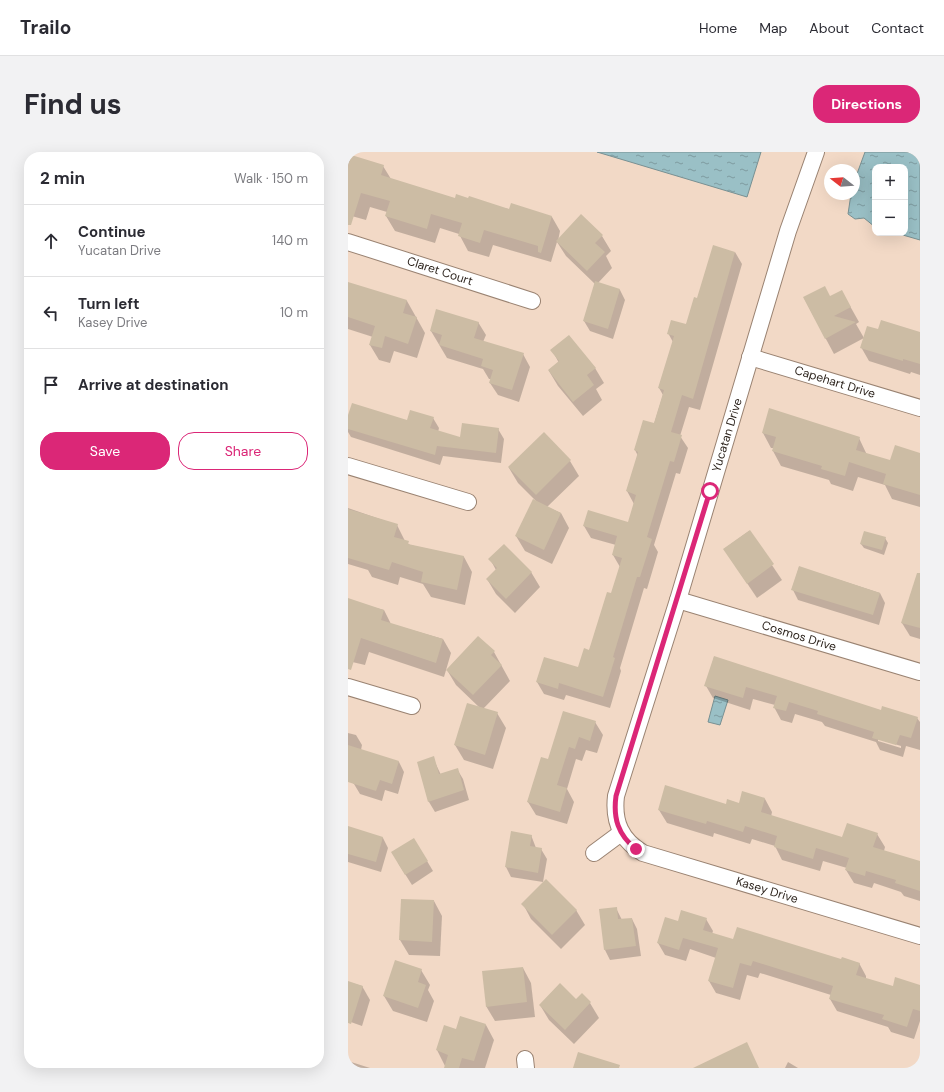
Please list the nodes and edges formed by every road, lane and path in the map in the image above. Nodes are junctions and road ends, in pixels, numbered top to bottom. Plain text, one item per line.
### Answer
1 (816, 152) edge
2 (348, 242) edge
3 (532, 301) dead end
4 (750, 357) junction
5 (920, 408) edge
6 (348, 466) edge
7 (468, 502) dead end
8 (678, 600) junction
9 (920, 672) edge
10 (348, 687) edge
11 (412, 706) dead end
12 (621, 834) junction
13 (594, 853) dead end
14 (920, 936) edge

1 - 4 street, Yucatan Drive
2 - 3 street, Claret Court
4 - 5 street, Capehart Drive
4 - 8 street, Yucatan Drive
6 - 7 street
8 - 9 street, Cosmos Drive
8 - 12 street, Yucatan Drive
10 - 11 street
12 - 13 street
12 - 14 street, Kasey Drive

